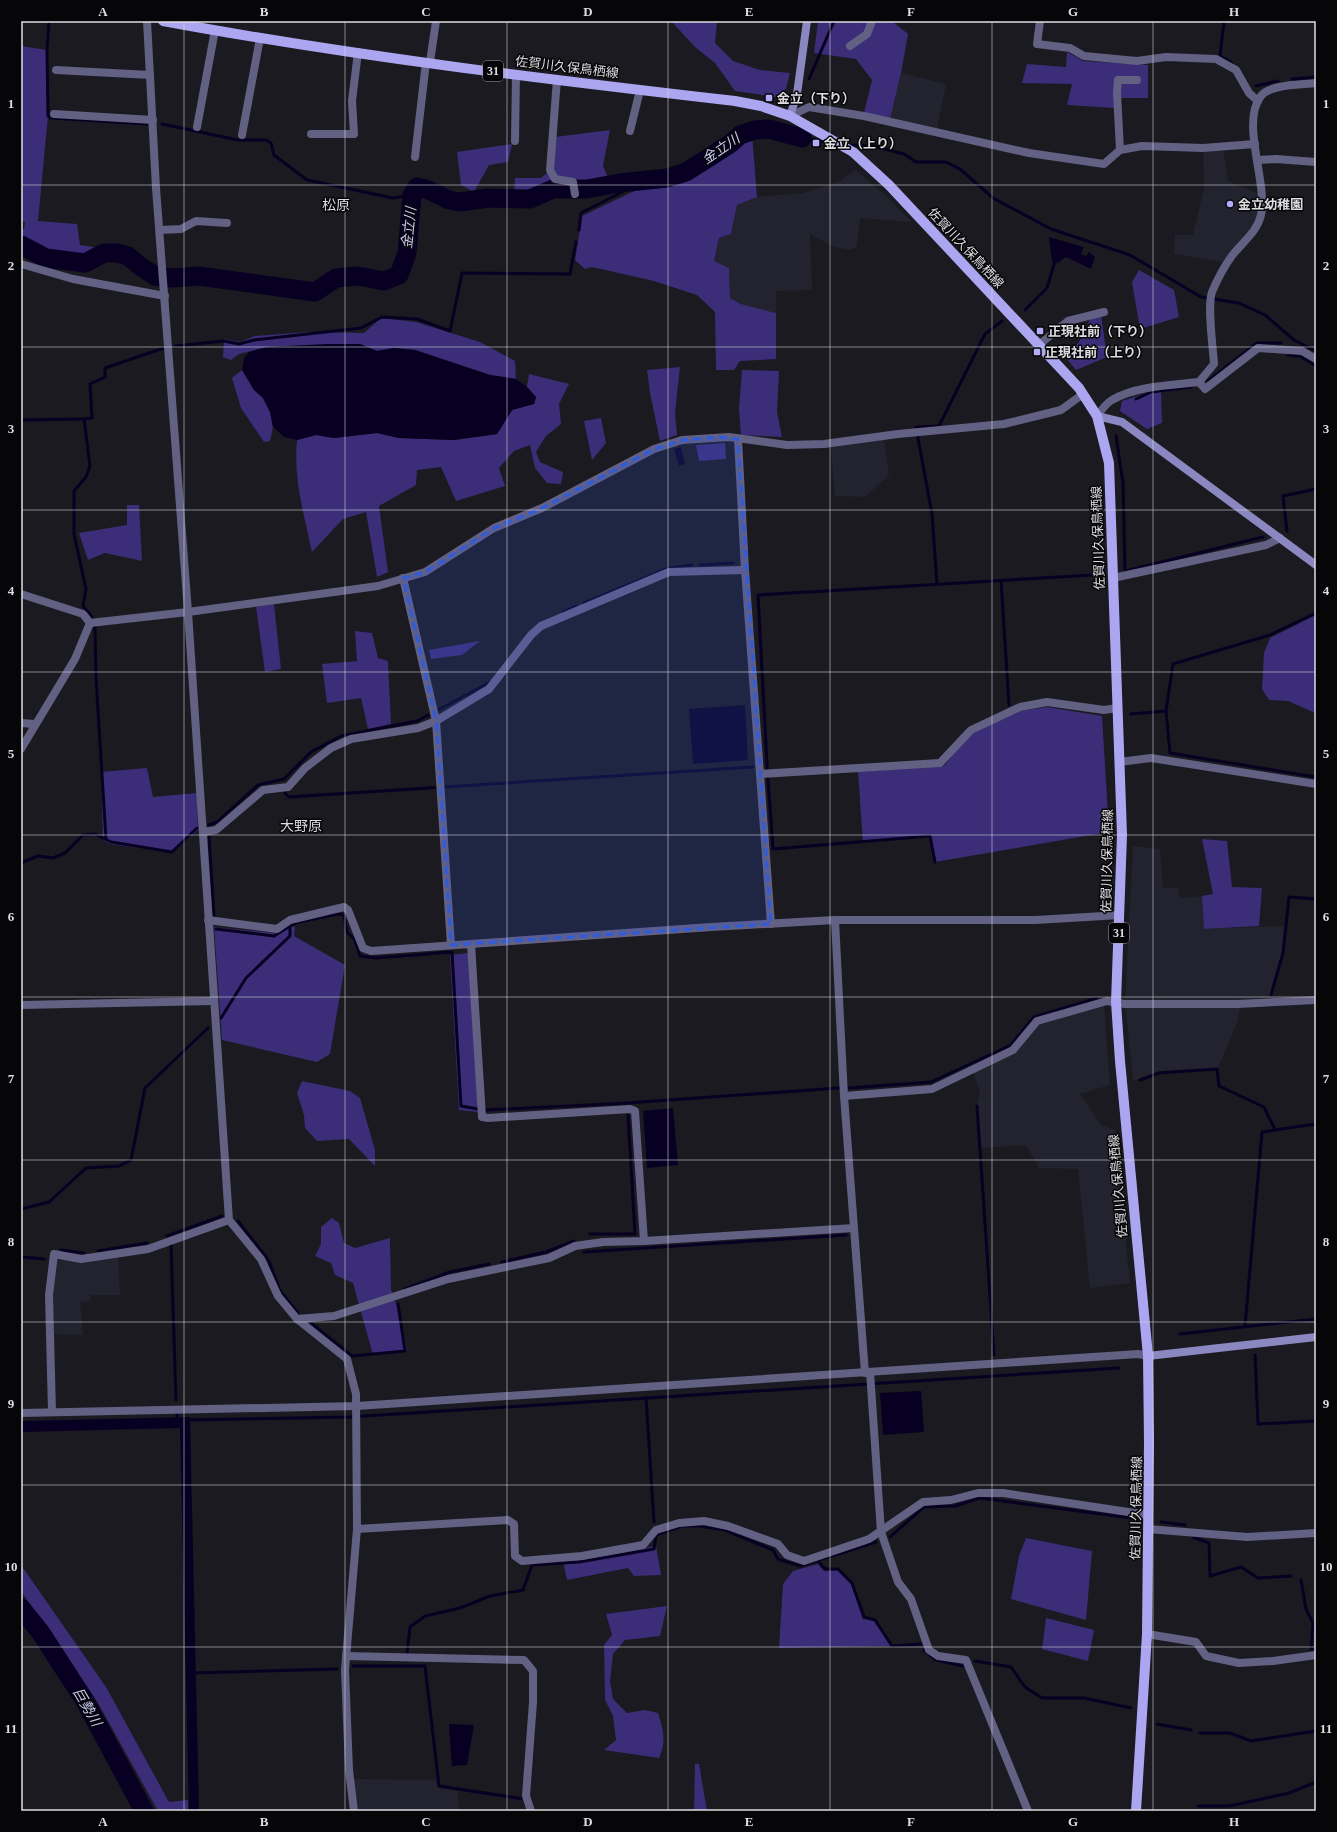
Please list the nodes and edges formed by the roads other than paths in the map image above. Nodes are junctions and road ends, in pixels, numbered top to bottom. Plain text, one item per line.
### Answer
1 (148, 21) edge
2 (163, 21) edge
3 (436, 21) edge
4 (807, 21) edge
5 (872, 21) edge
6 (1040, 21) edge
7 (215, 30) junction
8 (260, 38) junction
9 (850, 46) dead end
10 (358, 52) junction
11 (428, 62) junction
12 (56, 70) dead end
13 (516, 74) junction
14 (150, 75) junction
15 (557, 79) junction
16 (1137, 80) dead end
17 (1316, 83) edge
18 (640, 90) junction
19 (1258, 101) junction
20 (54, 114) dead end
21 (790, 116) junction
22 (153, 120) junction
23 (197, 127) dead end
24 (630, 131) dead end
25 (311, 134) dead end
26 (242, 135) dead end
27 (515, 141) dead end
28 (1254, 144) junction
29 (1120, 150) junction
30 (415, 157) dead end
31 (1257, 160) junction
32 (1316, 162) edge
33 (575, 194) dead end
34 (227, 223) dead end
35 (160, 230) junction
36 (21, 264) edge
37 (164, 296) junction
38 (1104, 312) dead end
39 (1040, 344) junction
40 (1316, 359) edge
41 (1199, 382) junction
42 (1083, 394) junction
43 (1097, 416) junction
44 (738, 440) junction
45 (1280, 538) junction
46 (1316, 565) edge
47 (745, 570) junction
48 (403, 578) junction
49 (1113, 578) junction
50 (21, 594) edge
51 (188, 612) junction
52 (90, 622) junction
53 (1117, 708) junction
54 (436, 721) junction
55 (21, 723) edge
56 (35, 724) junction
57 (21, 749) edge
58 (1119, 762) junction
59 (762, 774) junction
60 (1316, 784) edge
61 (203, 832) junction
62 (1120, 915) junction
63 (208, 920) junction
64 (835, 920) junction
65 (770, 924) junction
66 (471, 944) junction
67 (451, 945) junction
68 (1316, 1000) edge
69 (213, 1001) junction
70 (1116, 1002) junction
71 (21, 1005) edge
72 (844, 1096) junction
73 (230, 1220) junction
74 (854, 1228) junction
75 (644, 1241) junction
76 (297, 1319) junction
77 (1316, 1337) edge
78 (1148, 1356) junction
79 (867, 1372) junction
80 (357, 1406) junction
81 (52, 1412) junction
82 (21, 1413) edge
83 (1148, 1515) junction
84 (357, 1529) junction
85 (1148, 1529) junction
86 (881, 1532) junction
87 (1316, 1533) edge
88 (1147, 1634) junction
89 (1316, 1655) edge
90 (346, 1656) junction
91 (354, 1811) edge
92 (531, 1811) edge
93 (1028, 1811) edge
94 (1136, 1811) edge

1 - 14 street
2 - 7 main road, 佐賀川久保鳥栖線 / 31
3 - 11 street
4 - 21 street
5 - 9 street
6 - 19 street
7 - 8 main road, 佐賀川久保鳥栖線 / 31
7 - 23 street
8 - 10 main road, 佐賀川久保鳥栖線 / 31
8 - 26 street
10 - 11 main road, 佐賀川久保鳥栖線 / 31
10 - 25 street
11 - 13 main road, 佐賀川久保鳥栖線 / 31
11 - 30 street
12 - 14 street
13 - 15 main road, 佐賀川久保鳥栖線 / 31
13 - 27 street
14 - 22 street
15 - 18 main road, 佐賀川久保鳥栖線 / 31
15 - 33 street
16 - 29 street
17 - 19 street
18 - 21 main road, 佐賀川久保鳥栖線 / 31
18 - 24 street
19 - 28 street
20 - 22 street
21 - 29 street
21 - 39 main road, 佐賀川久保鳥栖線 / 31
22 - 35 street
28 - 29 street
28 - 31 street
31 - 32 street
31 - 41 street
34 - 35 street
35 - 37 street
36 - 37 street
37 - 51 street
38 - 39 street
39 - 42 main road, 佐賀川久保鳥栖線 / 31
40 - 41 street
41 - 43 street
42 - 43 main road, 佐賀川久保鳥栖線 / 31
42 - 44 street
43 - 45 street
43 - 49 main road, 佐賀川久保鳥栖線 / 31
44 - 47 street
44 - 48 street
45 - 46 street
45 - 49 street
47 - 54 street
47 - 59 street
48 - 51 street
48 - 54 street
49 - 53 main road, 佐賀川久保鳥栖線 / 31
50 - 52 street
51 - 52 street
51 - 61 street
52 - 56 street
53 - 58 main road, 佐賀川久保鳥栖線 / 31
53 - 59 street
54 - 61 street
54 - 67 street
55 - 56 street
56 - 57 street
58 - 60 street
58 - 62 main road, 佐賀川久保鳥栖線 / 31
59 - 65 street
61 - 63 street
62 - 64 street
62 - 70 main road, 佐賀川久保鳥栖線 / 31
63 - 67 street
63 - 69 street
64 - 65 street
64 - 72 street
65 - 66 street
66 - 67 street
66 - 75 street
68 - 70 street
69 - 71 street
69 - 73 street
70 - 72 street
70 - 78 main road, 佐賀川久保鳥栖線 / 31
72 - 74 street
73 - 76 street
73 - 81 street
74 - 75 street
74 - 79 street
75 - 76 street
76 - 80 street
77 - 78 street
78 - 79 street
78 - 83 main road, 佐賀川久保鳥栖線 / 31
79 - 80 street
79 - 86 street
80 - 81 street
80 - 84 street
81 - 82 street
83 - 85 main road, 佐賀川久保鳥栖線 / 31
83 - 86 street
84 - 86 street
84 - 90 street
85 - 87 street
85 - 88 main road, 佐賀川久保鳥栖線 / 31
86 - 93 street
88 - 89 street
88 - 94 main road, 佐賀川久保鳥栖線 / 31
90 - 91 street
90 - 92 street

